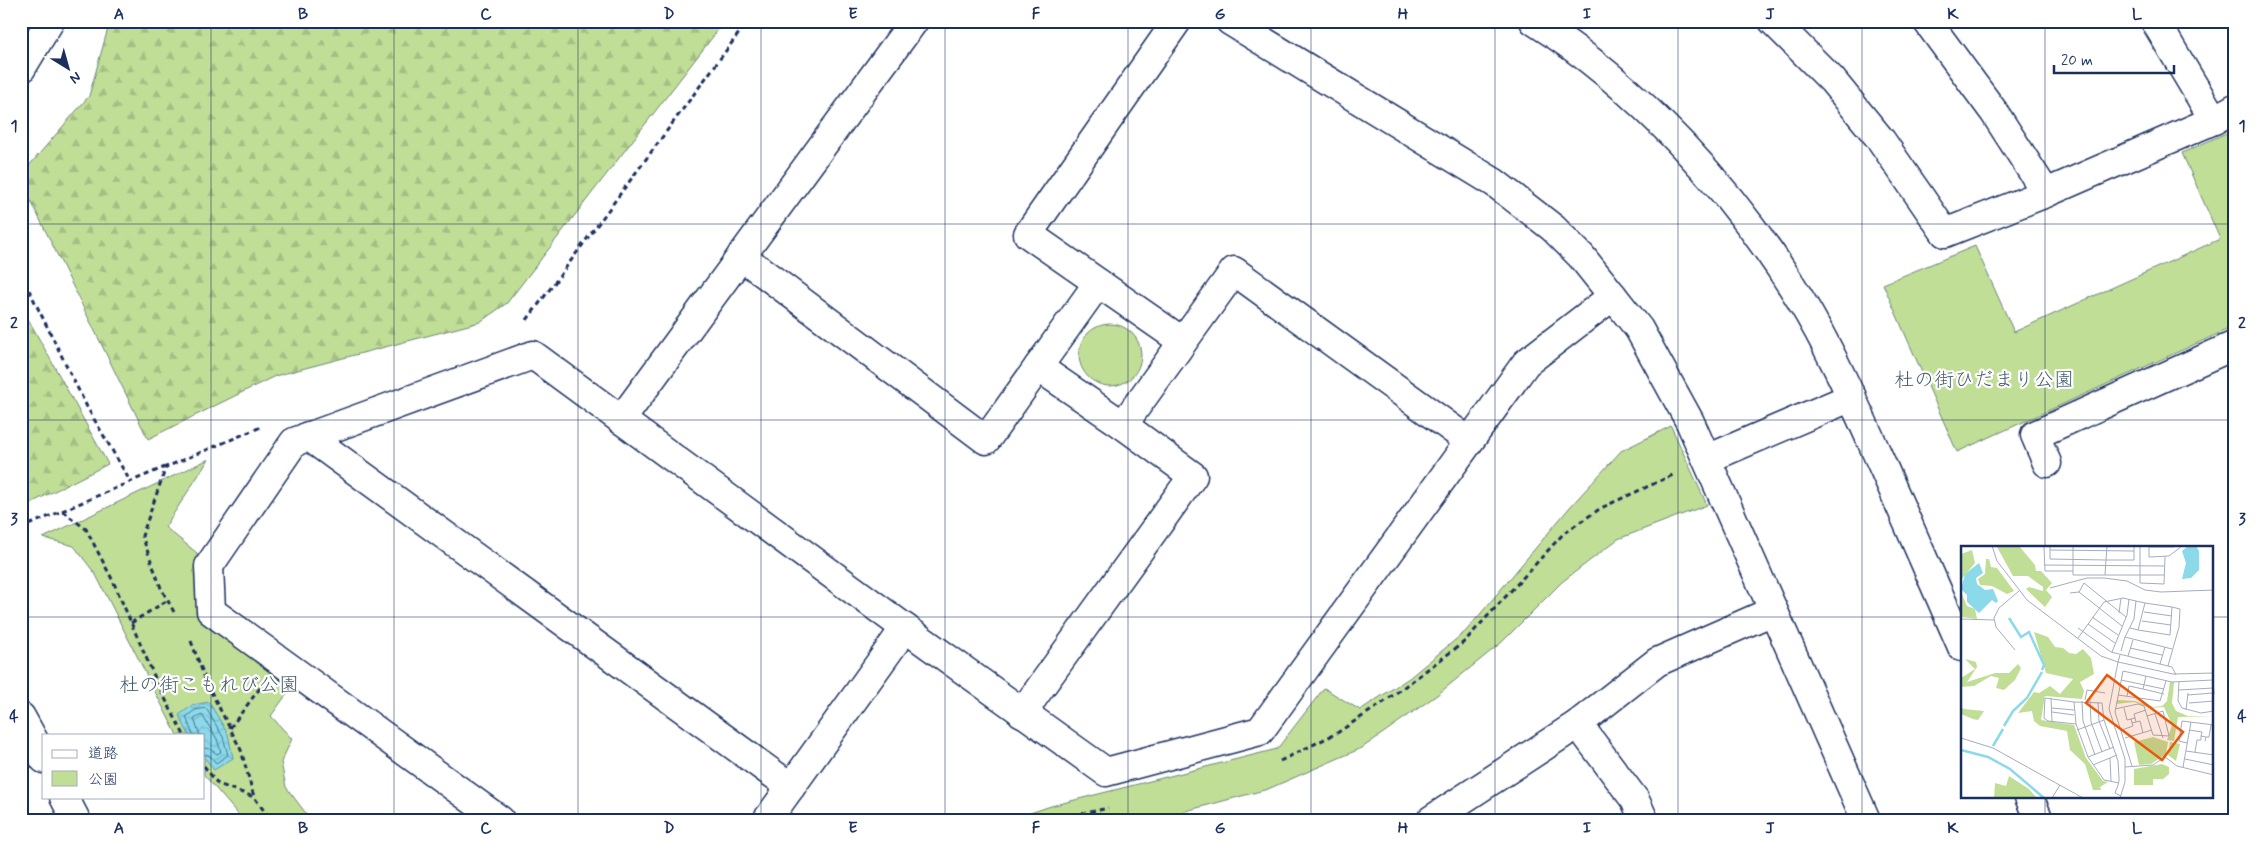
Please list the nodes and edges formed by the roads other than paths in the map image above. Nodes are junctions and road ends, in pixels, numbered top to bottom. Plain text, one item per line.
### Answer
1 (50, 21) edge
2 (914, 21) edge
3 (1177, 21) edge
4 (1230, 21) edge
5 (1534, 21) edge
6 (1773, 21) edge
7 (1927, 21) edge
8 (2156, 21) edge
9 (21, 70) edge
10 (2224, 114) edge
11 (2046, 193) junction
12 (741, 256) junction
13 (1098, 283) junction
14 (1613, 296) junction
15 (1182, 342) junction
16 (2235, 345) edge
17 (1038, 367) junction
18 (1852, 397) junction
19 (621, 420) junction
20 (1123, 425) junction
21 (308, 436) junction
22 (1468, 441) junction
23 (1707, 459) junction
24 (2047, 463) dead end
25 (1772, 611) junction
26 (905, 628) junction
27 (1961, 645) edge
28 (1022, 713) junction
29 (21, 716) edge
30 (1578, 724) junction
31 (42, 755) edge
32 (791, 787) junction
33 (65, 798) edge
34 (2029, 798) edge
35 (76, 820) edge
36 (500, 820) edge
37 (767, 820) edge
38 (1431, 820) edge
39 (1644, 820) edge
40 (1866, 820) edge
41 (2039, 820) edge

1 - 9 street
2 - 12 street
3 - 13 street
4 - 14 street
5 - 18 street
6 - 11 street
7 - 11 street
8 - 10 street
10 - 11 street
12 - 17 street
12 - 19 street
13 - 15 street
13 - 17 street
14 - 22 street
14 - 23 street
15 - 20 street
15 - 22 street
16 - 24 street
17 - 20 street
18 - 23 street
18 - 27 street
19 - 21 street
19 - 26 street
20 - 28 street
21 - 32 street
21 - 36 street
22 - 28 street
23 - 25 street
25 - 30 street
25 - 40 street
26 - 28 street
26 - 32 street
29 - 31 street
30 - 38 street
30 - 39 street
32 - 37 street
33 - 35 street
34 - 41 street

